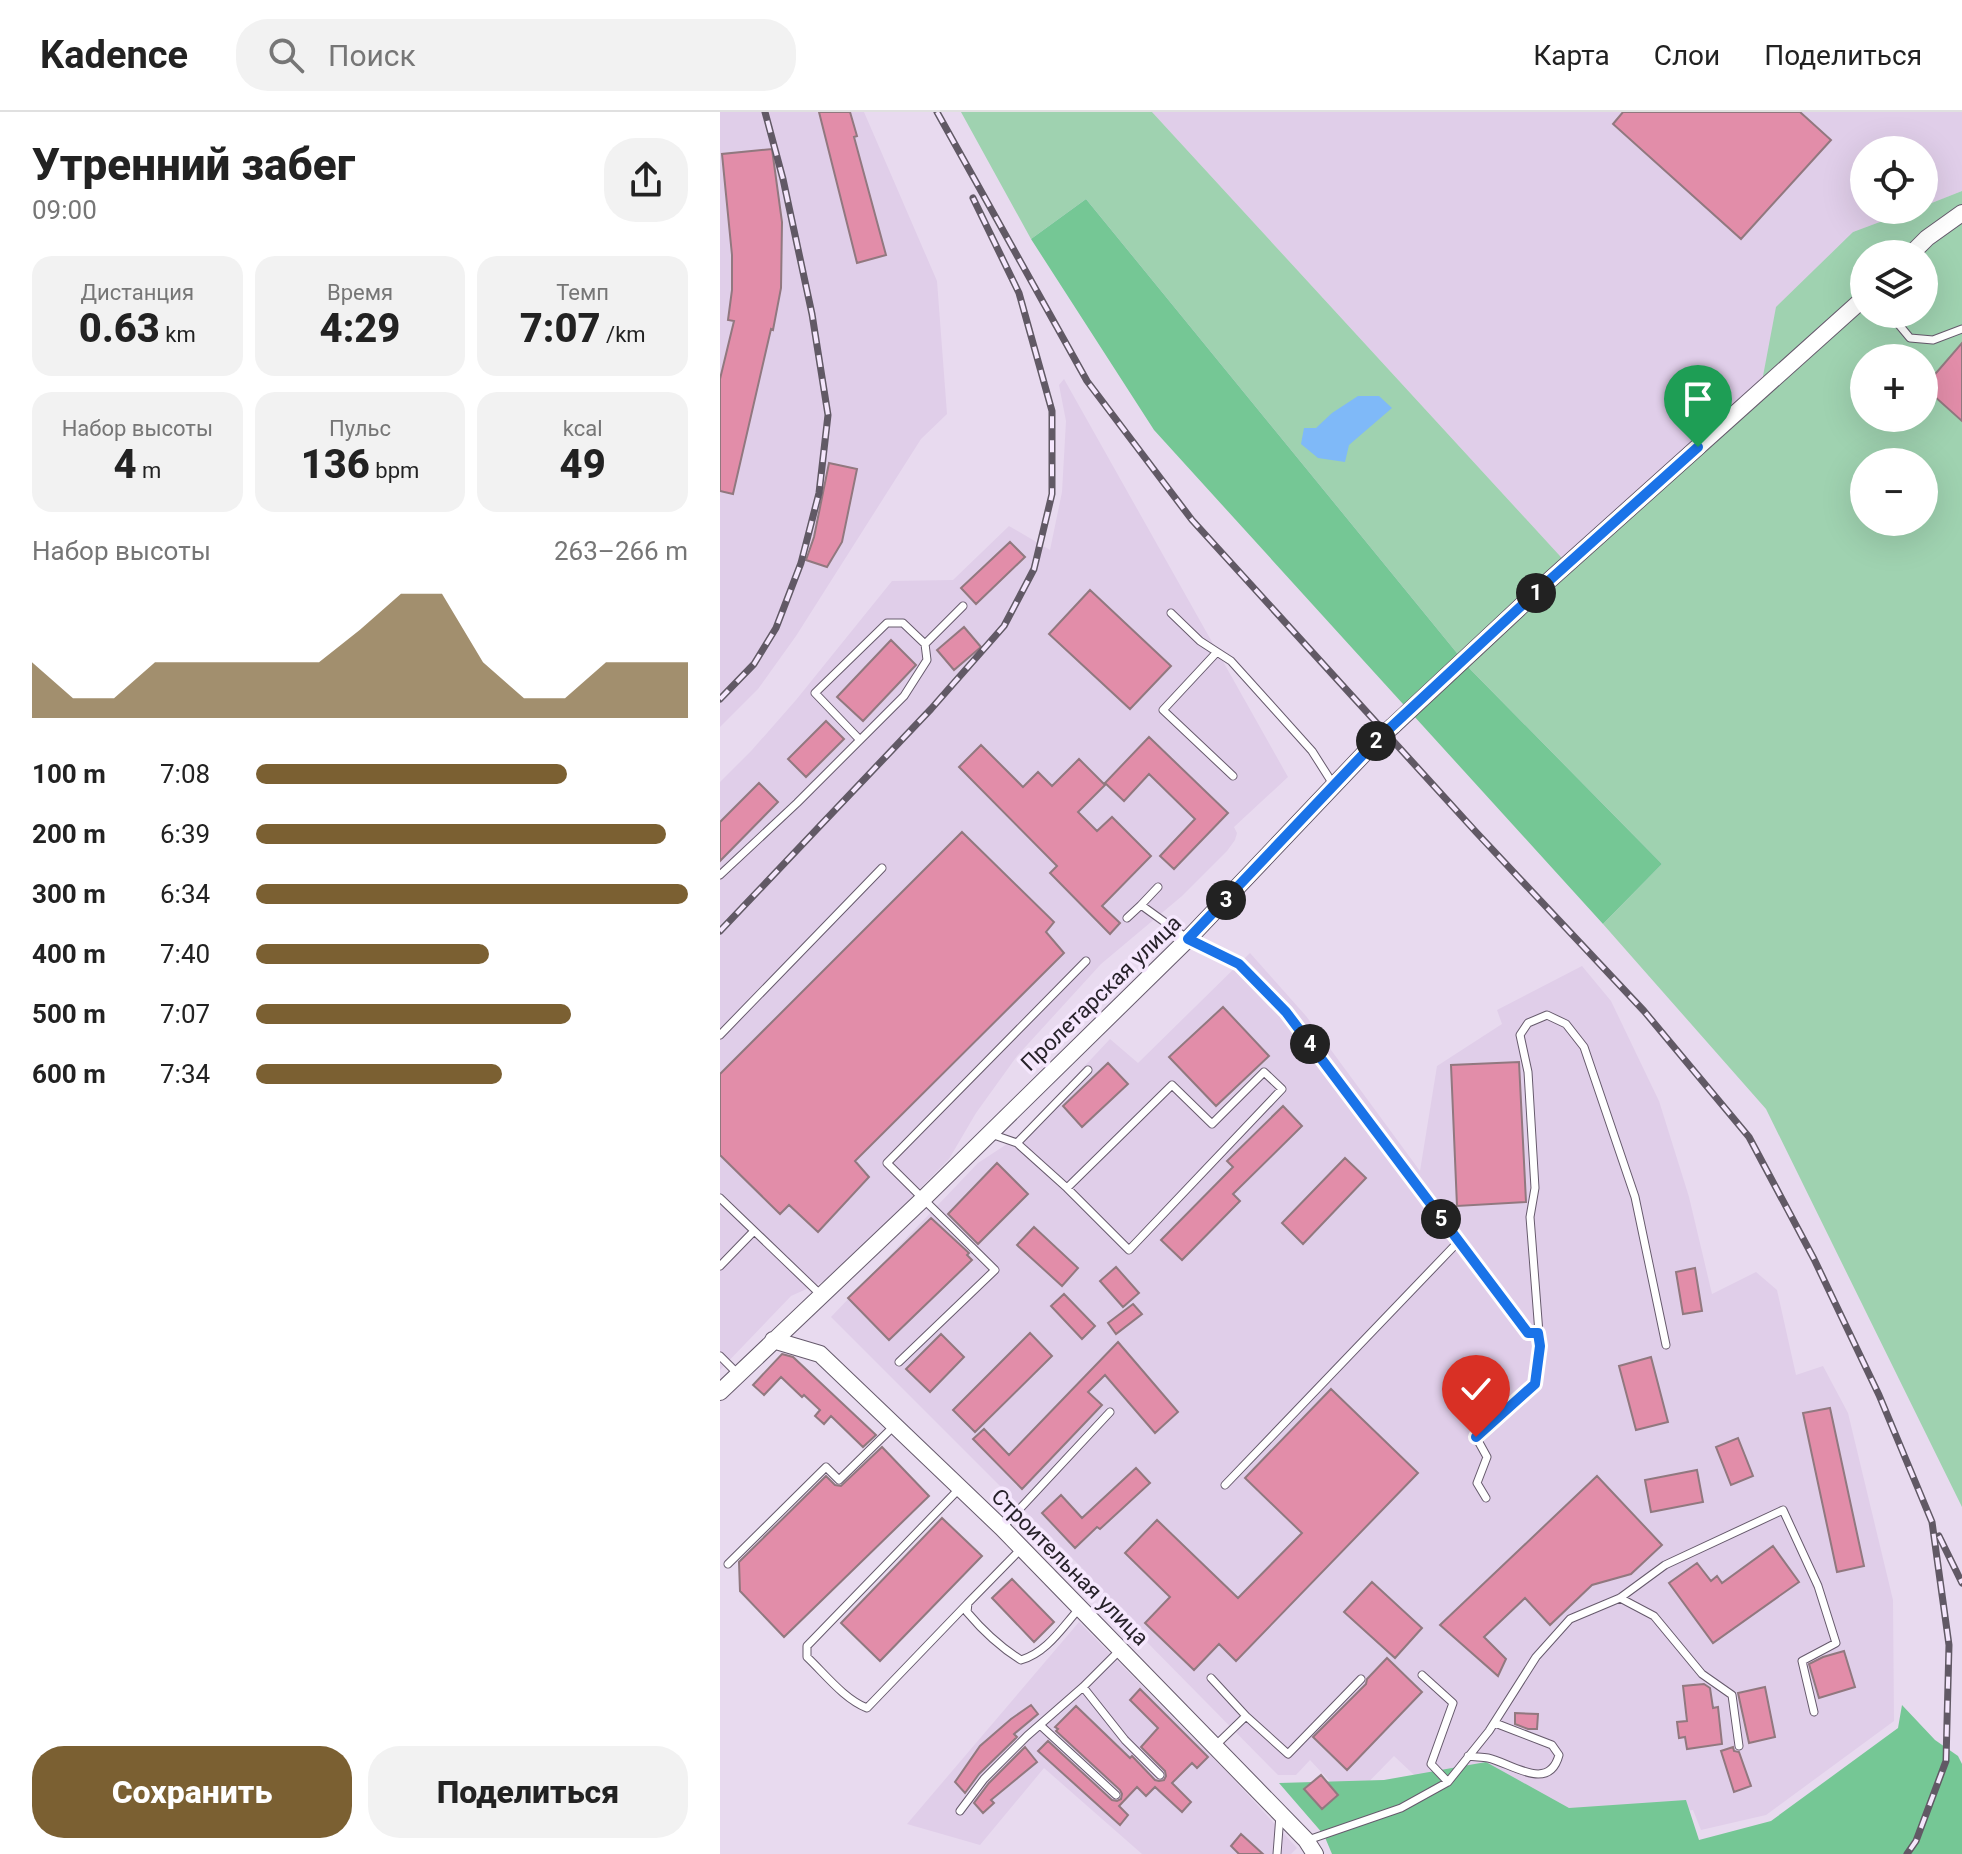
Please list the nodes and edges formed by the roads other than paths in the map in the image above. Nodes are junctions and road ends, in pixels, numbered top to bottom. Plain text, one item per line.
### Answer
1 (1962, 213) edge
2 (1925, 240) edge
3 (1850, 311) edge
4 (1902, 328) edge
5 (1962, 329) edge
6 (963, 606) dead end
7 (1171, 613) dead end
8 (925, 644) junction
9 (1217, 652) junction
10 (860, 740) junction
11 (1233, 776) dead end
12 (1334, 785) junction
13 (882, 868) dead end
14 (720, 875) edge
15 (1158, 887) dead end
16 (1141, 905) junction
17 (1127, 918) dead end
18 (1188, 939) junction
19 (1086, 961) dead end
20 (720, 1035) edge
21 (1088, 1070) dead end
22 (989, 1133) junction
23 (1017, 1143) junction
24 (1067, 1188) junction
25 (720, 1198) edge
26 (922, 1200) junction
27 (754, 1231) junction
28 (1459, 1241) junction
29 (720, 1266) edge
30 (821, 1295) junction
31 (1538, 1333) junction
32 (773, 1340) junction
33 (1666, 1345) dead end
34 (720, 1356) edge
35 (899, 1362) dead end
36 (738, 1374) junction
37 (720, 1392) edge
38 (1110, 1412) dead end
39 (895, 1425) junction
40 (1225, 1485) dead end
41 (959, 1489) dead end
42 (1486, 1498) dead end
43 (1002, 1528) junction
44 (1019, 1551) dead end
45 (728, 1564) dead end
46 (1620, 1598) junction
47 (968, 1603) junction
48 (1078, 1610) dead end
49 (1121, 1649) junction
50 (1422, 1675) dead end
51 (1211, 1678) dead end
52 (1361, 1679) dead end
53 (1083, 1687) junction
54 (1814, 1712) dead end
55 (1246, 1716) junction
56 (1495, 1723) junction
57 (1040, 1725) junction
58 (1215, 1746) junction
59 (1739, 1746) dead end
60 (1468, 1756) junction
61 (1160, 1775) dead end
62 (1448, 1782) junction
63 (1116, 1795) dead end
64 (960, 1811) dead end
65 (1280, 1813) junction
66 (1311, 1847) edge
67 (1277, 1854) edge

1 - 2 street
3 - 12 street, Пролетарская улица, bridge
4 - 5 lane
6 - 8 lane
7 - 9 lane
8 - 10 lane
8 - 10 lane
9 - 11 lane
9 - 12 lane
10 - 14 lane
12 - 18 street, Пролетарская улица
13 - 20 lane
15 - 16 lane
16 - 17 lane
16 - 18 lane
18 - 22 street, Пролетарская улица
18 - 28 lane
19 - 26 lane
21 - 23 lane
22 - 23 lane
22 - 26 street, Пролетарская улица
23 - 24 lane
24 - 24 lane
25 - 27 lane
26 - 30 street, Пролетарская улица
26 - 35 lane
27 - 29 lane
27 - 30 lane
28 - 31 lane
28 - 40 lane
30 - 32 street, Пролетарская улица
31 - 33 lane
31 - 42 lane
32 - 36 street, Пролетарская улица
32 - 39 street, Строительная улица
34 - 36 lane
36 - 37 street, Пролетарская улица
38 - 43 lane
39 - 43 street, Строительная улица
39 - 45 lane
41 - 47 lane
43 - 49 street, Строительная улица
44 - 47 lane
46 - 54 lane
46 - 56 lane
46 - 59 lane
47 - 48 lane
49 - 53 lane
49 - 58 street, Строительная улица
50 - 62 lane
51 - 55 lane
52 - 55 lane
53 - 57 lane
53 - 61 lane
55 - 58 lane
56 - 60 lane
56 - 60 lane
57 - 63 lane
57 - 64 lane
58 - 65 street, Строительная улица
60 - 62 lane
62 - 66 lane
65 - 66 street, Строительная улица
65 - 67 lane

